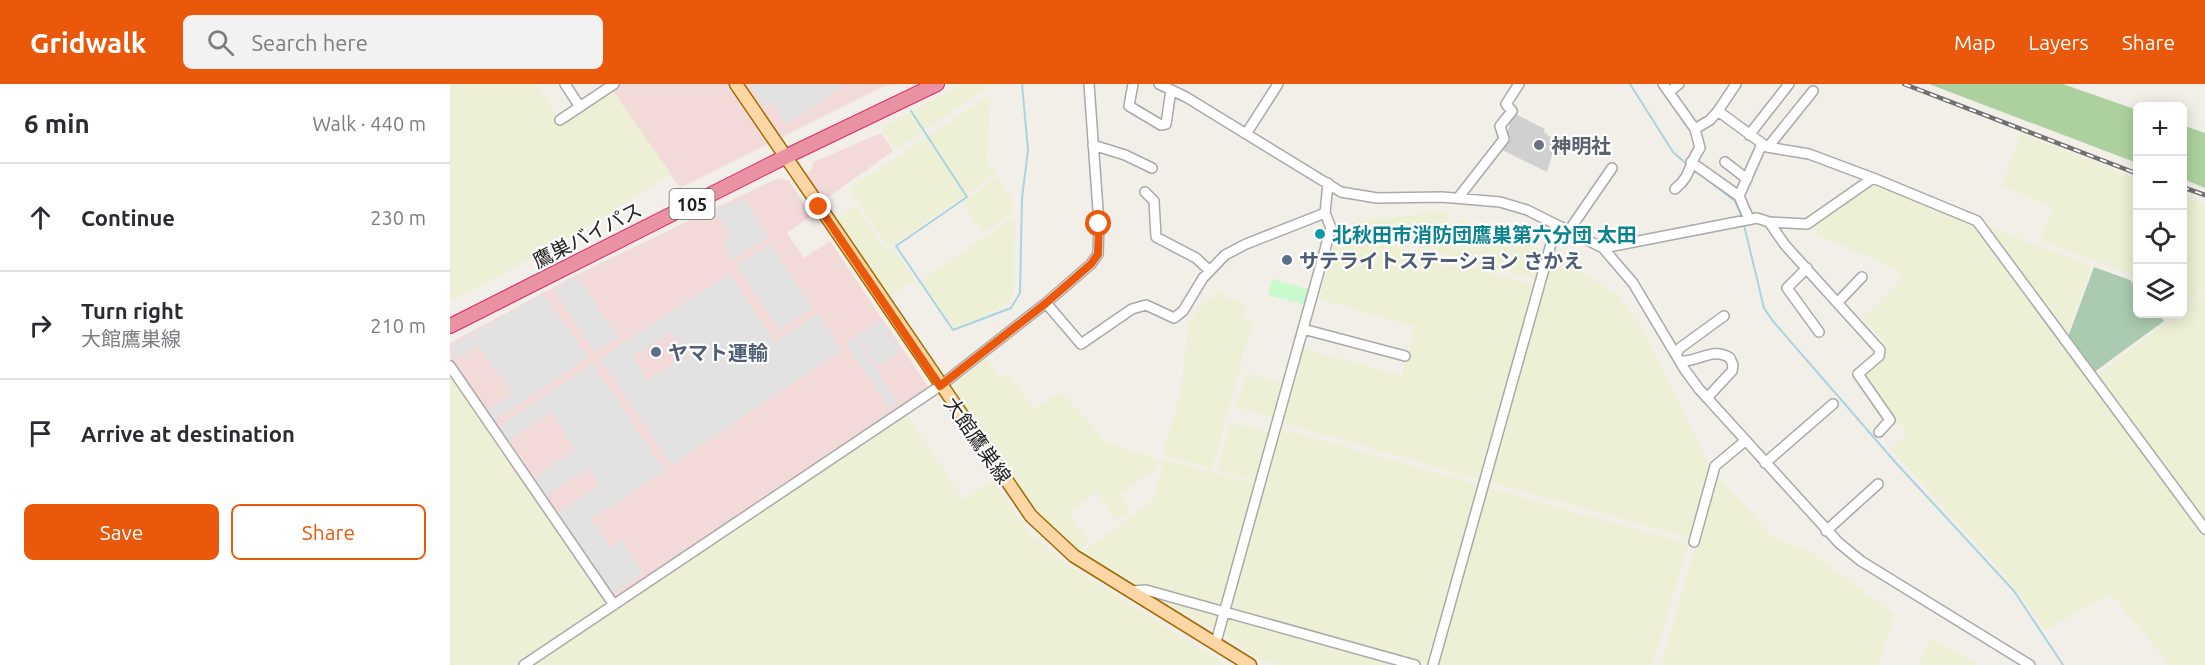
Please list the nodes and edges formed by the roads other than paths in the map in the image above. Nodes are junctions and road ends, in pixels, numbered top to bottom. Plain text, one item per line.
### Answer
1 (565, 84) edge
2 (614, 84) edge
3 (736, 84) edge
4 (937, 84) edge
5 (1089, 84) edge
6 (1133, 84) edge
7 (1158, 84) edge
8 (1278, 84) edge
9 (1519, 84) edge
10 (1679, 84) edge
11 (1736, 84) edge
12 (1789, 84) edge
13 (1666, 88) edge
14 (1171, 90) junction
15 (1813, 91) dead end
16 (580, 107) junction
17 (1719, 111) junction
18 (560, 120) dead end
19 (1695, 129) junction
20 (1246, 134) junction
21 (1749, 135) junction
22 (1093, 146) junction
23 (1765, 146) junction
24 (785, 157) junction
25 (1725, 162) dead end
26 (1690, 164) junction
27 (1152, 168) dead end
28 (1612, 168) dead end
29 (1873, 178) junction
30 (1747, 179) junction
31 (1328, 183) junction
32 (1675, 189) dead end
33 (1145, 192) dead end
34 (1739, 196) junction
35 (1458, 198) junction
36 (1325, 213) junction
37 (1745, 220) junction
38 (1769, 222) junction
39 (1556, 226) junction
40 (1568, 232) junction
41 (1603, 248) junction
42 (1807, 268) junction
43 (1210, 271) junction
44 (1863, 277) dead end
45 (1838, 302) junction
46 (1046, 303) junction
47 (1724, 316) dead end
48 (450, 326) edge
49 (1303, 329) junction
50 (1819, 332) dead end
51 (1405, 356) dead end
52 (1678, 358) junction
53 (450, 366) edge
54 (940, 386) junction
55 (1707, 398) junction
56 (1833, 404) dead end
57 (1879, 432) dead end
58 (1745, 441) junction
59 (1765, 463) junction
60 (1878, 484) dead end
61 (2205, 529) edge
62 (1826, 531) junction
63 (1694, 542) dead end
64 (1131, 591) junction
65 (614, 605) junction
66 (1223, 612) junction
67 (1216, 642) junction
68 (524, 665) edge
69 (1250, 665) edge
70 (1415, 665) edge
71 (1433, 665) edge
72 (2030, 665) edge

1 - 16 street
2 - 16 street
3 - 24 main road, 大館鷹巣線
4 - 24 highway, 鷹巣バイパス / 105
5 - 22 street
6 - 14 street
7 - 14 street
8 - 20 street
9 - 35 street
10 - 13 street
11 - 17 street
12 - 21 street
13 - 19 street
14 - 20 street
15 - 23 street
16 - 18 street
17 - 19 street
17 - 21 street
19 - 26 street
20 - 31 street
21 - 23 street
22 - 27 street
22 - 46 street
23 - 29 street
23 - 30 street
24 - 48 highway, 鷹巣バイパス / 105
24 - 54 main road, 大館鷹巣線
25 - 30 street
26 - 32 street
26 - 34 street
28 - 40 street
29 - 38 street
29 - 61 street
30 - 34 street
31 - 35 street
31 - 36 street
33 - 43 street
34 - 37 street
35 - 39 street
36 - 43 street
36 - 49 street
37 - 38 street
37 - 41 street
38 - 42 street
39 - 40 street
39 - 71 street
40 - 41 street
41 - 52 street
42 - 45 street
42 - 50 street
43 - 46 street
44 - 45 street
45 - 57 street
46 - 54 street
47 - 52 street
49 - 51 street
49 - 66 street
52 - 55 street
52 - 55 street
53 - 65 street
54 - 64 main road, 大館鷹巣線
54 - 65 street
55 - 58 street
56 - 59 street
58 - 59 street
58 - 63 street
59 - 62 street
60 - 62 street
62 - 72 street
64 - 66 street
64 - 67 main road, 大館鷹巣線
65 - 68 street
66 - 67 street
66 - 70 street
67 - 69 main road, 大館鷹巣線

